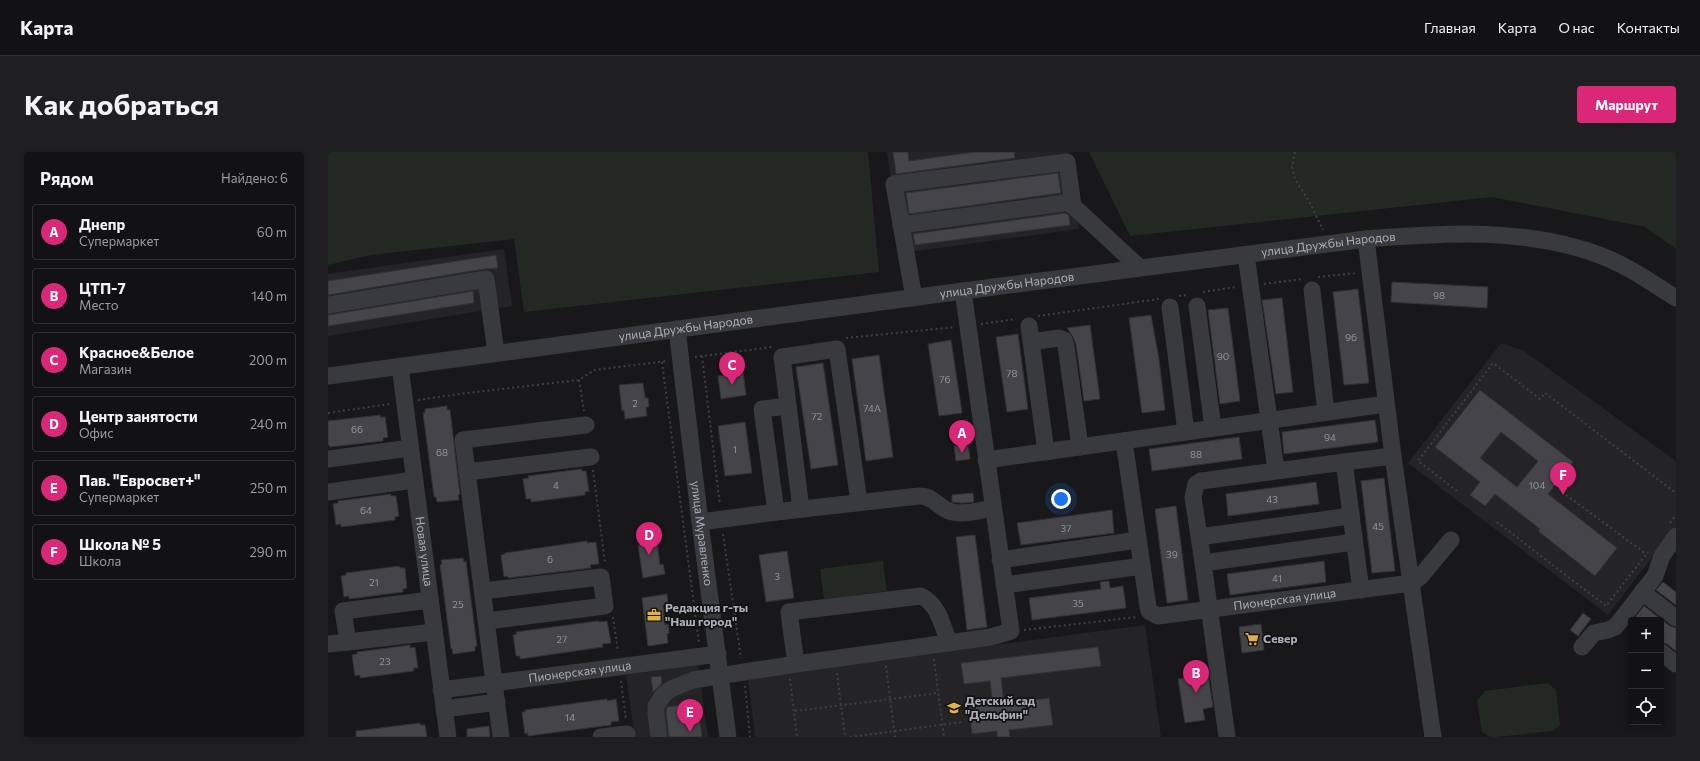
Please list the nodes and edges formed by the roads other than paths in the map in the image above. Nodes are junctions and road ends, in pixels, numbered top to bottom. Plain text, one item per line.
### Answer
1 (1072, 202) junction
2 (901, 225) junction
3 (1366, 239) junction
4 (1246, 255) junction
5 (1140, 268) junction
6 (1312, 282) road end
7 (963, 291) junction
8 (914, 298) junction
9 (1194, 298) road end
10 (1676, 298) edge
11 (1169, 301) road end
12 (328, 305) edge
13 (677, 329) junction
14 (496, 353) junction
15 (400, 366) junction
16 (328, 376) edge
17 (1386, 404) junction
18 (788, 406) junction
19 (1326, 412) junction
20 (1269, 420) junction
21 (586, 425) road end
22 (1213, 428) junction
23 (1186, 432) junction
24 (1124, 441) junction
25 (1080, 447) junction
26 (410, 448) junction
27 (1046, 452) junction
28 (1393, 456) junction
29 (591, 457) road end
30 (328, 459) edge
31 (986, 460) junction
32 (1344, 462) junction
33 (1276, 470) junction
34 (467, 472) junction
35 (414, 480) junction
36 (328, 492) edge
37 (859, 502) junction
38 (993, 508) junction
39 (801, 509) junction
40 (776, 512) junction
41 (1350, 516) junction
42 (700, 522) junction
43 (1672, 531) edge
44 (1199, 537) junction
45 (1138, 540) junction
46 (1451, 540) dead end
47 (1354, 542) junction
48 (1000, 560) junction
49 (1203, 563) junction
50 (1142, 566) junction
51 (1412, 583) junction
52 (1004, 585) junction
53 (1361, 590) junction
54 (483, 591) junction
55 (1642, 592) junction
56 (430, 600) junction
57 (1209, 609) junction
58 (1676, 618) edge
59 (487, 621) junction
60 (1626, 625) edge
61 (434, 632) junction
62 (348, 642) junction
63 (949, 643) junction
64 (328, 644) edge
65 (1582, 647) dead end
66 (1662, 653) edge
67 (710, 655) junction
68 (1676, 664) edge
69 (793, 671) junction
70 (721, 675) junction
71 (495, 683) junction
72 (442, 690) junction
73 (497, 702) junction
74 (444, 709) junction
75 (627, 734) road end
76 (448, 737) edge
77 (501, 737) edge
78 (601, 737) edge
79 (659, 737) edge
80 (728, 737) edge
81 (1227, 737) edge
82 (1433, 737) edge

1 - 2 street
1 - 2 street
1 - 5 street
2 - 8 street
3 - 4 street, улица Дружбы Народов
3 - 10 street, улица Дружбы Народов
3 - 17 street
4 - 5 street, улица Дружбы Народов
4 - 20 street
5 - 7 street, улица Дружбы Народов
6 - 19 street
7 - 8 street, улица Дружбы Народов
7 - 31 street
8 - 13 street, улица Дружбы Народов
9 - 22 street
11 - 23 street
12 - 14 street
13 - 14 street, улица Дружбы Народов
13 - 42 street, улица Муравленко
14 - 15 street, улица Дружбы Народов
15 - 16 street, улица Дружбы Народов
15 - 26 street, Новая улица
17 - 19 street
17 - 28 street
18 - 37 street
18 - 39 street
18 - 40 street
19 - 20 street
20 - 22 street
20 - 33 street
21 - 34 street
22 - 23 street
23 - 24 street
24 - 25 street
24 - 45 street
25 - 27 street
25 - 27 street
26 - 30 street
26 - 35 street, Новая улица
27 - 31 street
28 - 32 street
28 - 51 street
29 - 34 street
31 - 38 street
32 - 33 street
32 - 41 street
33 - 44 street
34 - 54 street
35 - 36 street
35 - 56 street, Новая улица
37 - 38 street
37 - 39 street
38 - 48 street
39 - 40 street
40 - 42 street
41 - 44 street
41 - 47 street
42 - 67 street, улица Муравленко
43 - 55 street
44 - 49 street
45 - 48 street
45 - 50 street
46 - 51 street
47 - 49 street
47 - 53 street
48 - 52 street
49 - 57 street
50 - 52 street
50 - 57 street, Пионерская улица
51 - 53 street, Пионерская улица
51 - 82 street
52 - 63 street
53 - 57 street, Пионерская улица
54 - 59 street
54 - 59 street
55 - 58 street
55 - 60 street
56 - 61 street, Новая улица
56 - 62 street
57 - 81 street
59 - 71 street
60 - 65 street
61 - 62 street
61 - 72 street, Новая улица
62 - 64 street
63 - 69 street
63 - 69 street
66 - 68 street
67 - 70 street, улица Муравленко
67 - 71 street, Пионерская улица
69 - 70 street
70 - 79 street
70 - 80 street, улица Муравленко
71 - 72 street, Пионерская улица
71 - 73 street
72 - 74 street, Новая улица
73 - 74 street
73 - 77 street
74 - 76 street, Новая улица
75 - 78 street

